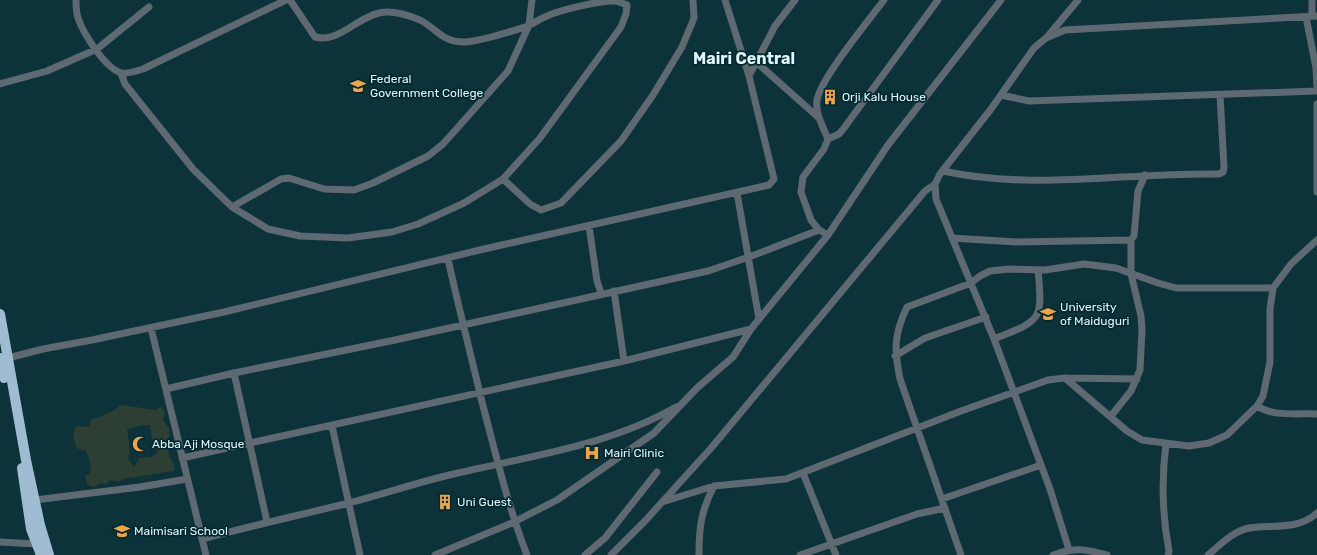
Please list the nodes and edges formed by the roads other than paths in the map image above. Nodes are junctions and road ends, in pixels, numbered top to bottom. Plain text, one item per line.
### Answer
1 (76, 0) edge
2 (286, 0) edge
3 (290, 0) edge
4 (532, 0) edge
5 (693, 0) edge
6 (725, 0) edge
7 (795, 0) edge
8 (884, 0) edge
9 (938, 0) edge
10 (1001, 0) edge
11 (1078, 0) edge
12 (1312, 0) edge
13 (618, 1) edge
14 (149, 7) dead end
15 (1312, 16) edge
16 (529, 25) junction
17 (1046, 38) junction
18 (97, 49) junction
19 (755, 61) junction
20 (121, 73) junction
21 (749, 76) junction
22 (0, 84) edge
23 (1317, 87) edge
24 (1317, 91) edge
25 (1001, 95) junction
26 (1220, 95) junction
27 (1317, 104) edge
28 (819, 118) junction
29 (828, 139) junction
30 (943, 171) junction
31 (1145, 176) junction
32 (503, 179) junction
33 (935, 184) junction
34 (1317, 184) edge
35 (1317, 192) edge
36 (737, 193) junction
37 (232, 207) junction
38 (589, 226) junction
39 (819, 230) junction
40 (828, 235) junction
41 (952, 238) junction
42 (1131, 240) junction
43 (1317, 240) edge
44 (749, 257) junction
45 (448, 259) junction
46 (1038, 270) junction
47 (1131, 274) junction
48 (971, 283) junction
49 (1273, 288) junction
50 (614, 291) junction
51 (601, 293) junction
52 (0, 314) edge
53 (986, 317) junction
54 (759, 319) junction
55 (462, 325) junction
56 (150, 328) junction
57 (751, 328) junction
58 (994, 339) junction
59 (895, 356) junction
60 (4, 358) edge
61 (624, 361) junction
62 (234, 373) junction
63 (1065, 378) junction
64 (1136, 379) junction
65 (166, 390) junction
66 (1014, 392) junction
67 (480, 393) junction
68 (684, 402) junction
69 (1257, 406) junction
70 (1317, 414) edge
71 (1111, 416) junction
72 (332, 426) junction
73 (916, 428) junction
74 (248, 442) junction
75 (1166, 444) junction
76 (182, 458) junction
77 (498, 464) junction
78 (1041, 465) junction
79 (657, 472) dead end
80 (803, 473) junction
81 (187, 479) junction
82 (28, 484) junction
83 (714, 486) junction
84 (942, 499) junction
85 (35, 500) junction
86 (662, 502) junction
87 (350, 503) junction
88 (945, 508) junction
89 (1317, 513) edge
90 (267, 522) junction
91 (514, 522) junction
92 (202, 539) junction
93 (0, 542) edge
94 (37, 544) junction
95 (831, 545) junction
96 (1069, 550) junction
97 (41, 555) edge
98 (49, 555) edge
99 (206, 555) edge
100 (360, 555) edge
101 (435, 555) edge
102 (527, 555) edge
103 (585, 555) edge
104 (611, 555) edge
105 (699, 555) edge
106 (800, 555) edge
107 (836, 555) edge
108 (961, 555) edge
109 (1054, 555) edge
110 (1107, 555) edge
111 (1168, 555) edge
112 (1208, 555) edge

1 - 18 street
2 - 20 street
3 - 16 street
4 - 16 street
5 - 32 street
6 - 21 street
7 - 19 street
8 - 28 street
9 - 29 street
10 - 40 street
11 - 17 street
12 - 15 street
13 - 16 street
13 - 32 street
14 - 18 street
15 - 17 street
15 - 23 street
16 - 37 street
17 - 25 street
18 - 20 street
18 - 22 street
19 - 21 street
19 - 28 street
20 - 37 street
21 - 36 street
24 - 26 street
25 - 26 street
25 - 30 street
26 - 31 street
27 - 34 street
28 - 29 street
29 - 39 street
30 - 31 street
30 - 33 street
31 - 42 street
32 - 37 street
33 - 41 street
33 - 86 street
34 - 35 street
36 - 38 street
36 - 44 street
38 - 45 street
38 - 51 street
39 - 40 street
39 - 44 street
40 - 54 street
41 - 42 street
41 - 48 street
42 - 47 street
43 - 49 street
44 - 50 street
44 - 54 street
45 - 55 street
45 - 56 street
46 - 47 street
46 - 48 street
46 - 58 street
47 - 49 street
47 - 64 street
48 - 53 street
48 - 59 street
49 - 69 street
50 - 51 street
50 - 61 street
51 - 55 street
52 - 60 highway
53 - 58 street
53 - 59 street
54 - 57 street
55 - 62 street
55 - 67 street
56 - 60 street
56 - 65 street
57 - 61 street
57 - 68 street
58 - 66 street
59 - 73 street
60 - 82 highway
61 - 67 street
62 - 65 street
62 - 74 street
63 - 64 street
63 - 66 street
63 - 71 street
64 - 71 street
65 - 76 street
66 - 73 street
66 - 78 street
67 - 72 street
67 - 77 street
68 - 77 street
68 - 91 street
69 - 70 street
69 - 75 street
71 - 75 street
72 - 74 street
72 - 87 street
73 - 80 street
73 - 84 street
74 - 76 street
74 - 90 street
75 - 111 street
76 - 81 street
77 - 87 street
77 - 91 street
78 - 84 street
78 - 96 street
79 - 103 street
80 - 83 street
80 - 95 street
81 - 85 street
81 - 92 street
82 - 85 highway
82 - 94 highway
83 - 86 street
83 - 105 street
84 - 88 street
85 - 98 highway
86 - 104 street
87 - 90 street
87 - 100 street
88 - 95 street
88 - 108 street
89 - 112 street
90 - 92 street
91 - 101 street
91 - 102 street
92 - 99 street
93 - 94 street
94 - 97 highway
95 - 106 street
95 - 107 street
96 - 109 street
96 - 110 street

